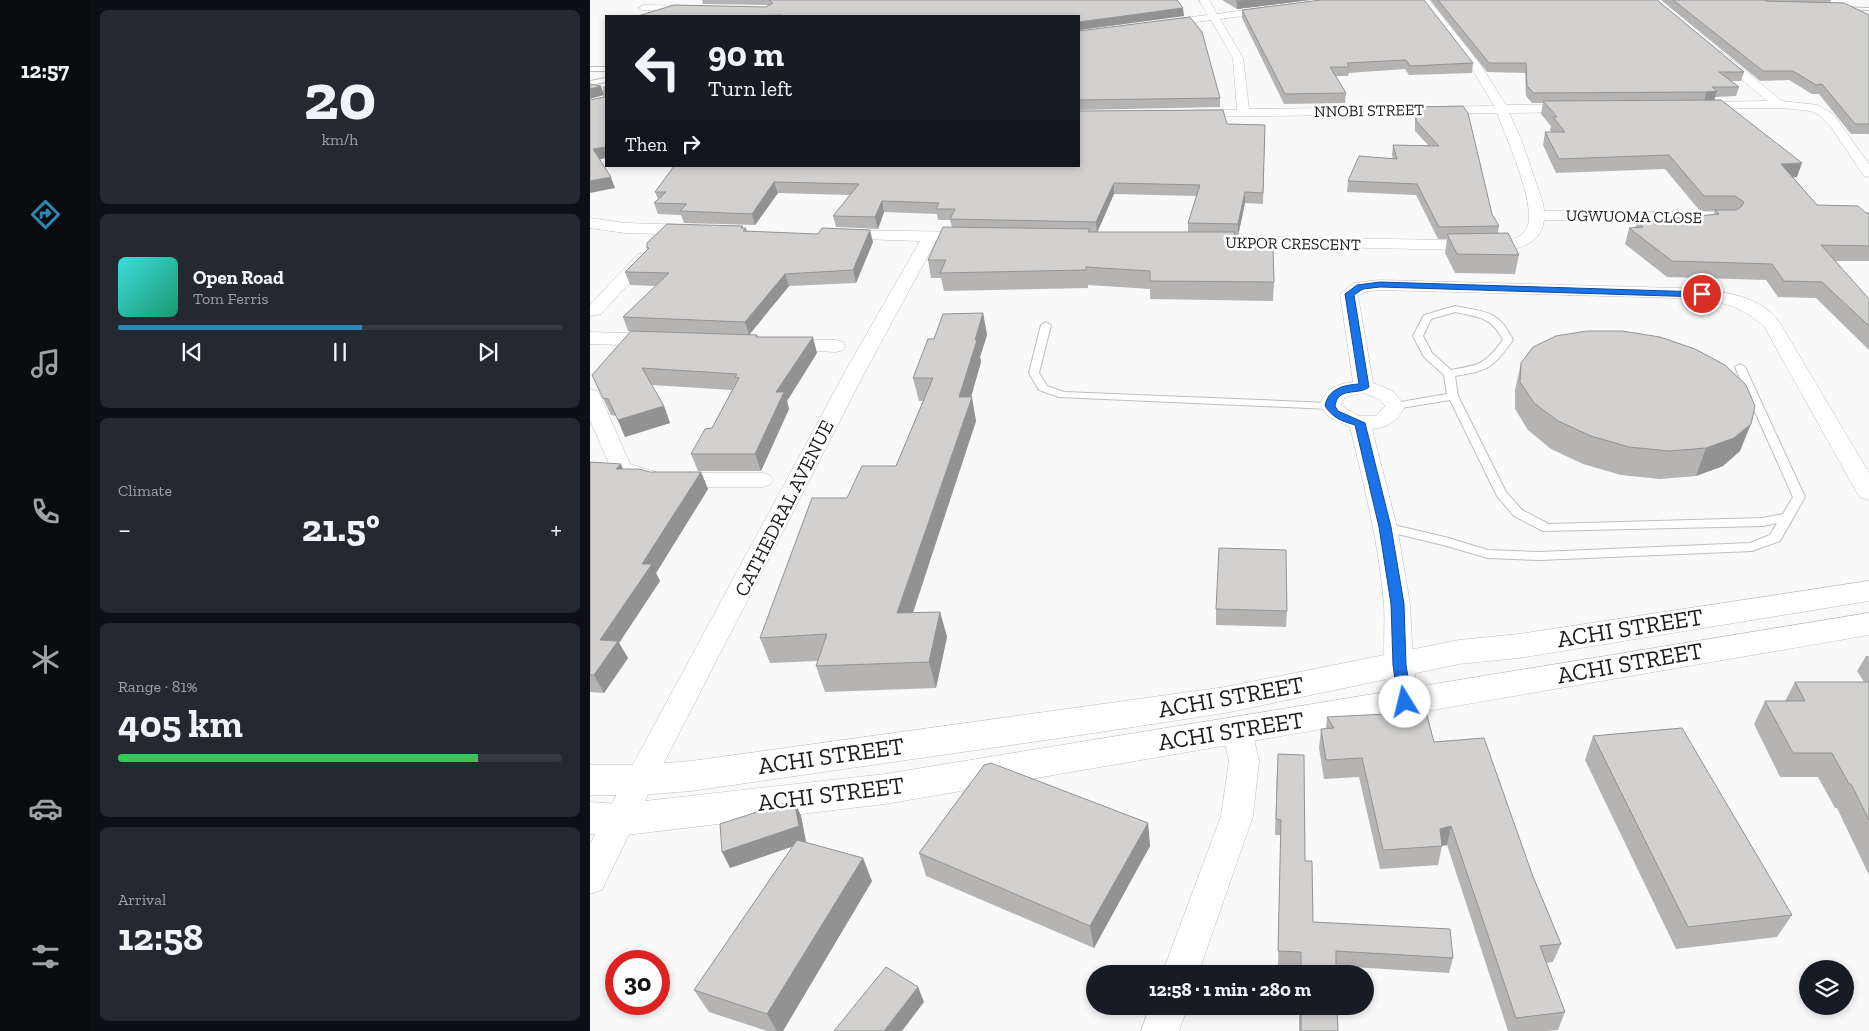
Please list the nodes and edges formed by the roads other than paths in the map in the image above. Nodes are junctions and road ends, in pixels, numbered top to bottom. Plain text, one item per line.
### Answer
1 (1204, 0) edge
2 (1424, 0) edge
3 (1868, 5) edge
4 (644, 8) dead end
5 (1287, 8) edge
6 (1831, 8) edge
7 (703, 9) edge
8 (1214, 17) junction
9 (1149, 26) edge
10 (1706, 45) edge
11 (590, 69) edge
12 (605, 69) edge
13 (605, 80) edge
14 (590, 83) edge
15 (1780, 105) junction
16 (1683, 106) edge
17 (1586, 108) edge
18 (1499, 109) junction
19 (1243, 113) junction
20 (1185, 114) edge
21 (1869, 173) edge
22 (1537, 215) junction
23 (1730, 218) edge
24 (590, 223) edge
25 (706, 231) edge
26 (823, 234) edge
27 (930, 237) junction
28 (986, 238) edge
29 (1189, 241) edge
30 (643, 258) edge
31 (590, 311) edge
32 (1046, 325) dead end
33 (590, 338) edge
34 (678, 341) edge
35 (767, 344) edge
36 (836, 346) dead end
37 (1740, 367) dead end
38 (1449, 374) junction
39 (1364, 387) junction
40 (590, 395) edge
41 (1453, 396) junction
42 (1330, 406) junction
43 (1396, 406) junction
44 (1360, 423) junction
45 (762, 480) dead end
46 (1869, 493) edge
47 (1788, 518) junction
48 (1385, 527) junction
49 (1869, 591) edge
50 (1869, 624) edge
51 (1399, 665) junction
52 (1405, 702) junction
53 (1237, 730) junction
54 (590, 780) edge
55 (640, 780) junction
56 (604, 819) edge
57 (590, 879) edge
58 (1183, 965) edge
59 (1166, 1015) edge
60 (1160, 1031) edge

1 - 8 street
2 - 18 street
3 - 6 lane
4 - 7 street
5 - 8 street
8 - 9 street
8 - 19 street
10 - 15 street
11 - 12 lane
13 - 14 lane
15 - 16 street
15 - 21 street
17 - 18 street, NNOBI STREET
18 - 19 street, NNOBI STREET
18 - 22 street
19 - 20 street, NNOBI STREET
22 - 23 street, UGWUOMA CLOSE
22 - 29 street, UKPOR CRESCENT
24 - 25 street
26 - 27 street
27 - 28 street
27 - 55 street, CATHEDRAL AVENUE
30 - 31 street
32 - 42 lane
33 - 34 street
35 - 36 street
37 - 47 lane
38 - 38 lane
38 - 41 lane
39 - 42 street
39 - 43 street
39 - 46 street
40 - 45 street
41 - 43 lane
41 - 47 lane
42 - 44 street
43 - 44 street
44 - 48 street
47 - 48 lane
48 - 51 street
49 - 51 street, ACHI STREET
50 - 52 street, ACHI STREET
51 - 52 street
51 - 55 street, ACHI STREET
52 - 53 street, ACHI STREET
53 - 56 street, ACHI STREET
53 - 58 street
54 - 55 street, ACHI STREET
55 - 56 street, CATHEDRAL AVENUE
56 - 57 street, CATHEDRAL AVENUE
59 - 60 street

